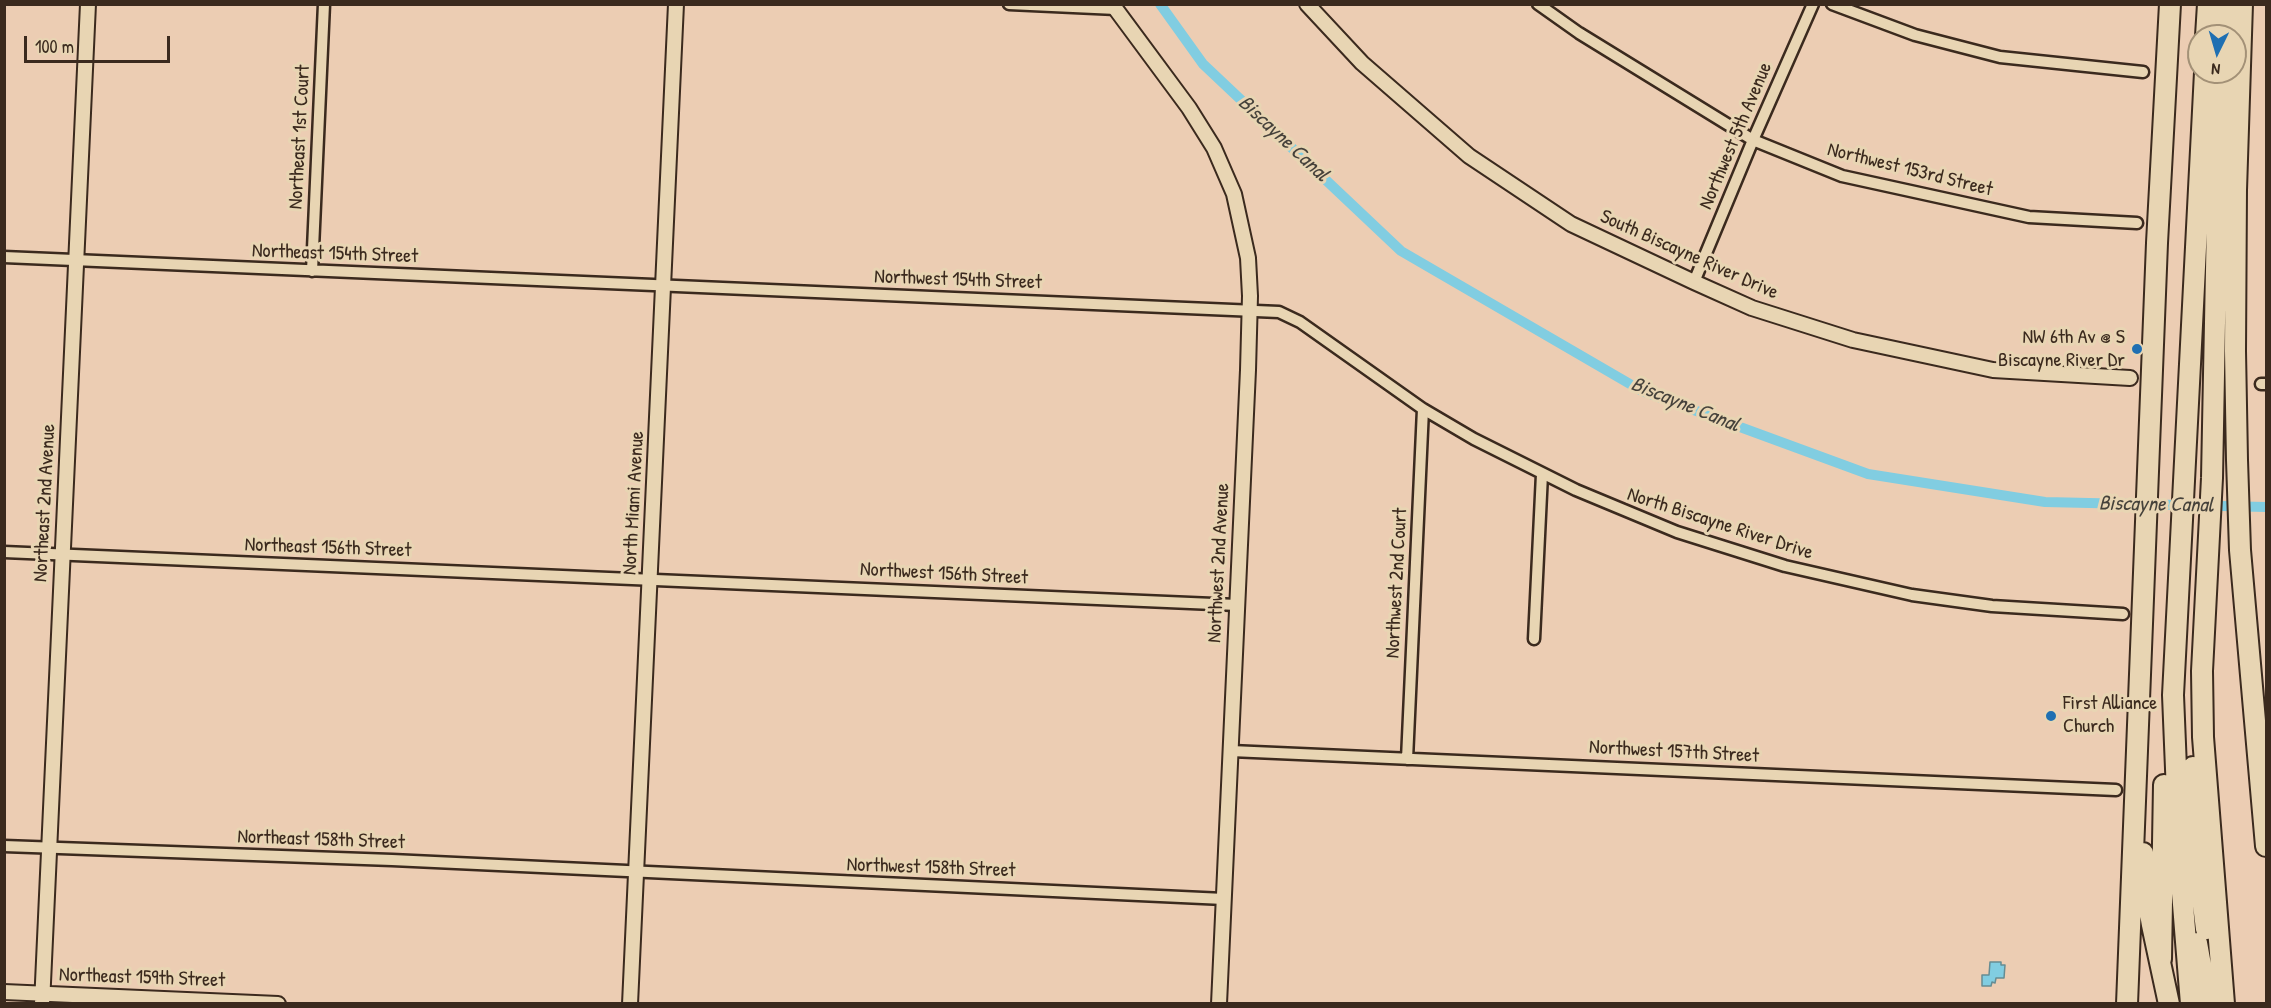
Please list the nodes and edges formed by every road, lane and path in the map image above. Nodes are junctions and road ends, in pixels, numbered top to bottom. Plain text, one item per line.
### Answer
1 (88, 4) edge
2 (324, 4) edge
3 (676, 4) edge
4 (1009, 4) edge
5 (1307, 4) edge
6 (1538, 4) edge
7 (1813, 4) edge
8 (1832, 4) edge
9 (2170, 4) edge
10 (2206, 4) edge
11 (2227, 4) edge
12 (2242, 4) edge
13 (1114, 7) edge
14 (2205, 24) edge
15 (2226, 24) edge
16 (2143, 72) dead end
17 (2202, 84) edge
18 (2222, 84) edge
19 (1753, 140) junction
20 (2136, 223) dead end
21 (4, 257) edge
22 (76, 261) junction
23 (312, 271) junction
24 (1694, 282) junction
25 (664, 286) junction
26 (1250, 310) junction
27 (2130, 378) dead end
28 (1423, 409) junction
29 (1542, 474) junction
30 (2179, 529) junction
31 (4, 552) edge
32 (62, 555) junction
33 (650, 580) junction
34 (1237, 605) junction
35 (2143, 608) junction
36 (2123, 614) dead end
37 (2248, 633) junction
38 (1533, 639) dead end
39 (2202, 671) junction
40 (2266, 697) edge
41 (1231, 751) junction
42 (1407, 759) junction
43 (2116, 790) dead end
44 (4, 846) edge
45 (2266, 846) edge
46 (50, 847) junction
47 (637, 873) junction
48 (1224, 899) junction
49 (2198, 957) junction
50 (2161, 959) junction
51 (4, 992) edge
52 (42, 999) edge
53 (278, 1004) edge
54 (630, 1004) edge
55 (1219, 1004) edge
56 (2127, 1004) edge
57 (2169, 1004) edge
58 (2191, 1004) edge
59 (2208, 1004) edge
60 (2215, 1004) edge
61 (2224, 1004) edge

1 - 22 street, Northeast 2nd Avenue
2 - 23 street, Northeast 1st Court
3 - 25 street, North Miami Avenue
4 - 13 street
5 - 24 street, South Biscayne River Drive
6 - 19 street, Northwest 153rd Street
7 - 19 street, Northwest 5th Avenue
8 - 16 street
9 - 35 highway
10 - 14 highway
11 - 15 highway
12 - 37 highway
13 - 26 street, Northwest 2nd Avenue
17 - 30 highway
18 - 39 highway
19 - 20 street, Northwest 153rd Street
19 - 24 street, Northwest 5th Avenue
21 - 22 street, Northeast 154th Street
22 - 23 street, Northeast 154th Street
22 - 32 street, Northeast 2nd Avenue
23 - 25 street, Northeast 154th Street
24 - 27 street, South Biscayne River Drive
25 - 26 street, Northwest 154th Street
25 - 33 street, North Miami Avenue
26 - 28 street, North Biscayne River Drive
26 - 34 street, Northwest 2nd Avenue
28 - 29 street, North Biscayne River Drive
28 - 42 street, Northwest 2nd Court
29 - 36 street, North Biscayne River Drive
29 - 38 street
30 - 49 highway
30 - 50 highway
31 - 32 street, Northeast 156th Street
32 - 33 street, Northeast 156th Street
32 - 46 street, Northeast 2nd Avenue
33 - 34 street, Northwest 156th Street
33 - 47 street, North Miami Avenue
34 - 41 street, Northwest 2nd Avenue
35 - 50 highway
35 - 56 highway
37 - 40 highway
37 - 45 highway
39 - 49 highway
39 - 61 highway
41 - 42 street, Northwest 157th Street
41 - 48 street, Northwest 2nd Avenue
42 - 43 street, Northwest 157th Street
44 - 46 street, Northeast 158th Street
46 - 47 street, Northeast 158th Street
46 - 52 street, Northeast 2nd Avenue
47 - 48 street, Northwest 158th Street
47 - 54 street, North Miami Avenue
48 - 55 street, Northwest 2nd Avenue
49 - 58 highway
49 - 59 highway
49 - 60 highway
50 - 57 highway
51 - 52 street, Northeast 159th Street
52 - 53 street, Northeast 159th Street

